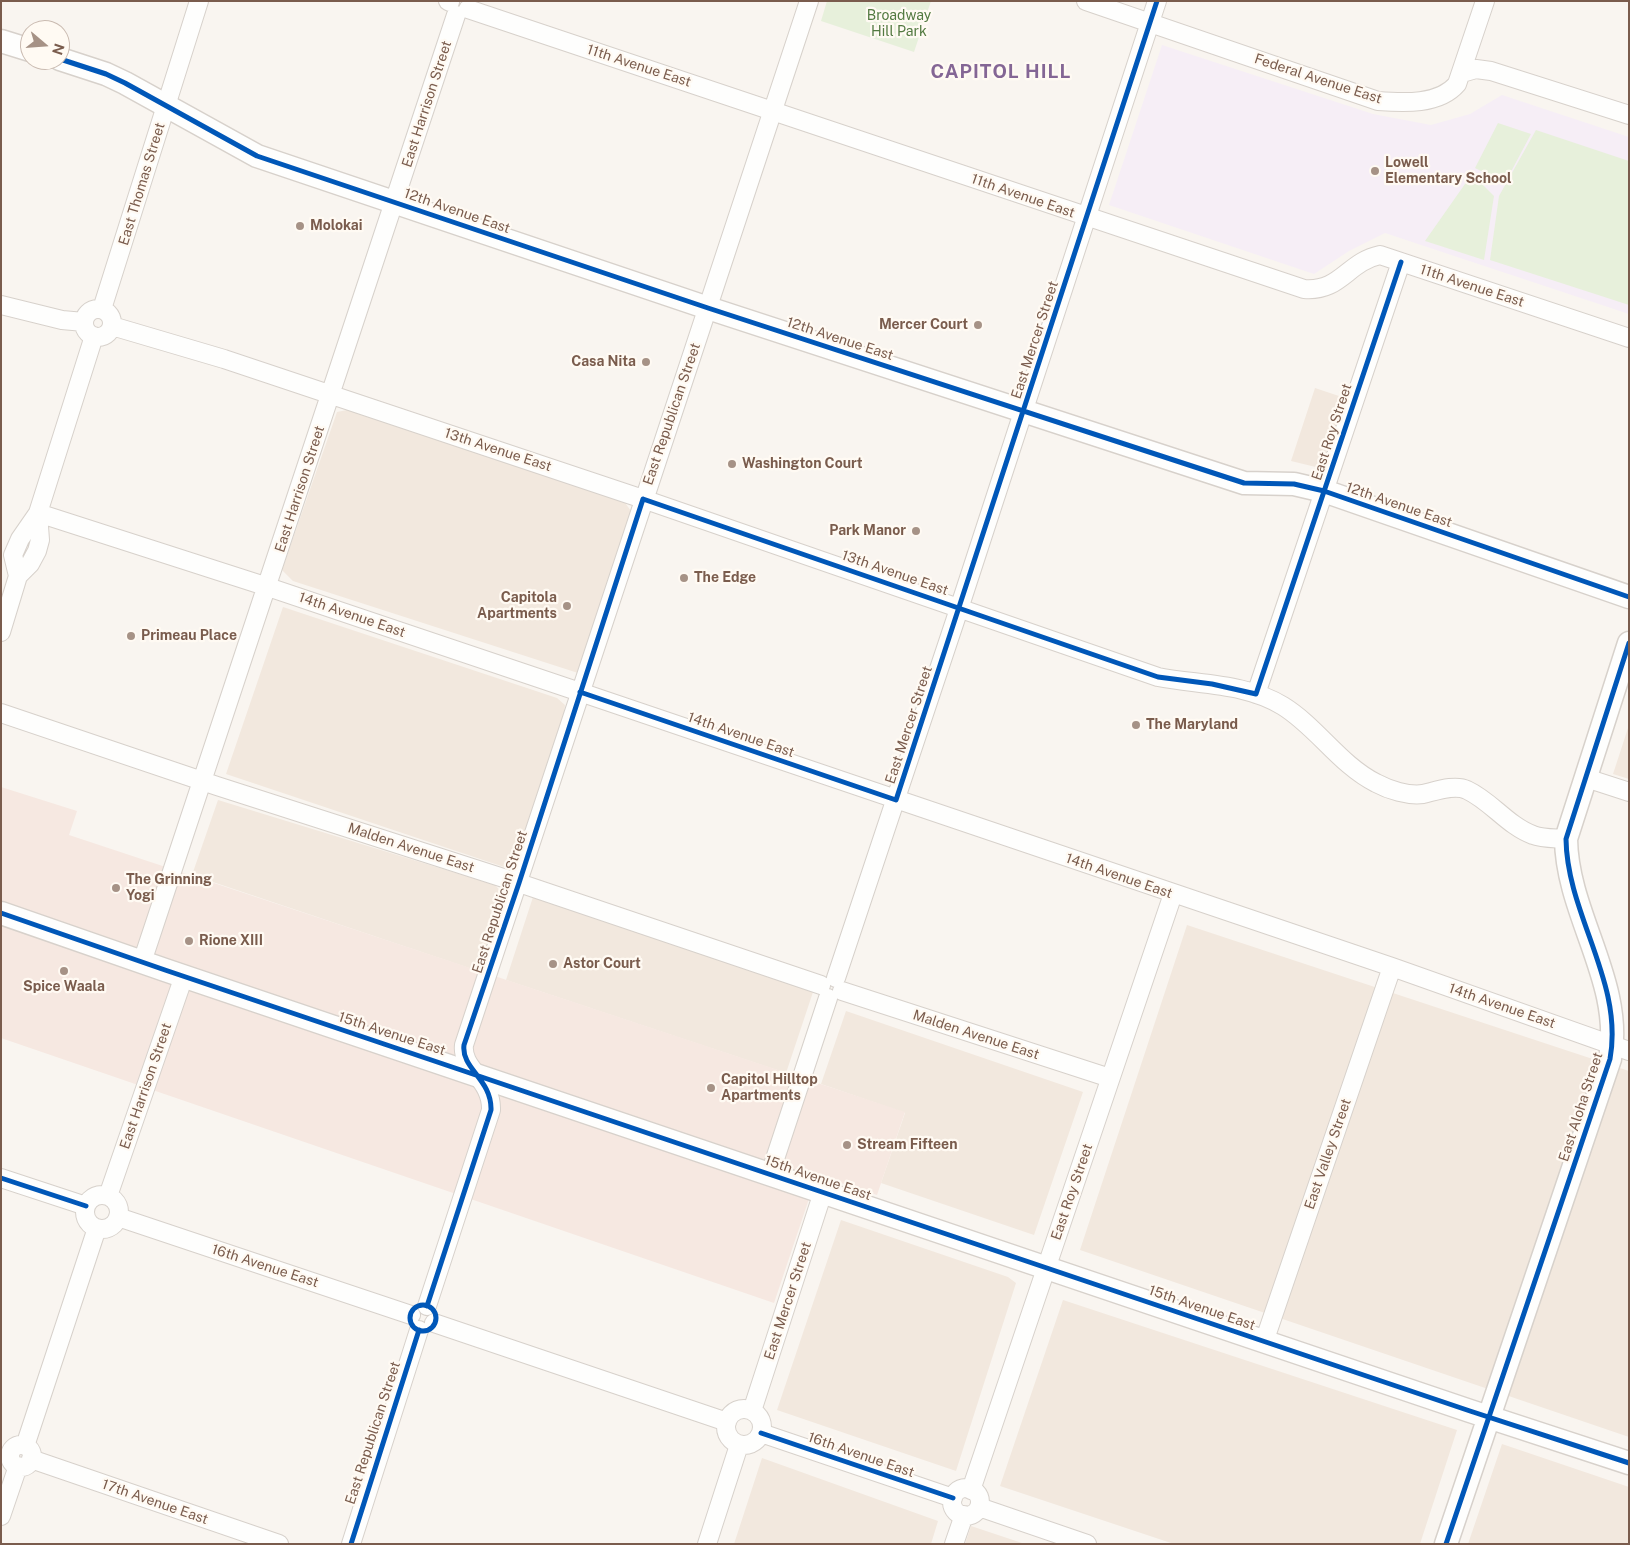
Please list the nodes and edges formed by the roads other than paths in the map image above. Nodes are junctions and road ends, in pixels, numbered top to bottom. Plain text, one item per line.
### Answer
1 (199, 1) edge
2 (809, 1) edge
3 (1086, 1) edge
4 (1157, 1) edge
5 (1485, 1) edge
6 (457, 5) edge
7 (1150, 22) junction
8 (1, 41) edge
9 (20, 47) edge
10 (70, 62) edge
11 (1462, 72) junction
12 (166, 106) junction
13 (773, 110) junction
14 (1629, 115) edge
15 (394, 201) junction
16 (1087, 218) junction
17 (1401, 262) junction
18 (1, 304) edge
19 (708, 308) junction
20 (102, 309) junction
21 (84, 322) junction
22 (112, 326) junction
23 (94, 336) junction
24 (1629, 338) edge
25 (331, 394) junction
26 (1024, 411) junction
27 (1324, 491) junction
28 (643, 499) junction
29 (38, 513) junction
30 (10, 574) edge
31 (268, 586) junction
32 (1629, 597) edge
33 (960, 607) junction
34 (1, 632) edge
35 (1629, 643) edge
36 (580, 692) junction
37 (1256, 694) junction
38 (1, 713) edge
39 (1586, 778) junction
40 (202, 781) junction
41 (1629, 792) edge
42 (896, 800) junction
43 (1566, 839) junction
44 (519, 883) junction
45 (1173, 894) junction
46 (1, 913) edge
47 (142, 962) junction
48 (1392, 967) junction
49 (184, 976) junction
50 (832, 988) junction
51 (1621, 1048) edge
52 (479, 1075) junction
53 (1110, 1078) junction
54 (770, 1174) junction
55 (1, 1178) edge
56 (823, 1192) junction
57 (108, 1196) junction
58 (86, 1206) junction
59 (118, 1217) junction
60 (97, 1228) junction
61 (1046, 1267) junction
62 (427, 1306) junction
63 (411, 1315) junction
64 (427, 1327) junction
65 (1264, 1342) junction
66 (752, 1411) junction
67 (1487, 1417) junction
68 (727, 1422) junction
69 (761, 1434) junction
70 (739, 1445) junction
71 (17, 1454) edge
72 (1629, 1462) edge
73 (971, 1490) junction
74 (954, 1498) junction
75 (971, 1511) junction
76 (1, 1516) edge
77 (279, 1544) edge
78 (351, 1544) edge
79 (706, 1544) edge
80 (954, 1544) edge
81 (1087, 1544) edge
82 (1446, 1544) edge

1 - 12 street, East Thomas Street
2 - 13 street, East Republican Street
3 - 7 street, Federal Avenue East
4 - 7 street, East Mercer Street
5 - 11 street
6 - 13 street, 11th Avenue East
6 - 15 street, East Harrison Street
7 - 11 street, Federal Avenue East
7 - 16 street, East Mercer Street
8 - 9 street
10 - 12 street, 12th Avenue East
11 - 14 street
12 - 15 street, 12th Avenue East
12 - 20 street, East Thomas Street
13 - 16 street, 11th Avenue East
13 - 19 street, East Republican Street
15 - 19 street, 12th Avenue East
15 - 25 street, East Harrison Street
16 - 17 street, 11th Avenue East
16 - 26 street, East Mercer Street
17 - 24 street, 11th Avenue East
17 - 27 street, East Roy Street
18 - 21 street
19 - 26 street, 12th Avenue East
19 - 28 street, East Republican Street
20 - 21 street
20 - 22 street
21 - 23 street
22 - 23 street
22 - 25 street, 13th Avenue East
23 - 29 street
25 - 28 street, 13th Avenue East
25 - 31 street, East Harrison Street
26 - 27 street, 12th Avenue East
26 - 33 street, East Mercer Street
27 - 32 street, 12th Avenue East
27 - 37 street, East Roy Street
28 - 33 street, 13th Avenue East
28 - 36 street, East Republican Street
29 - 30 street
29 - 31 street, 14th Avenue East
30 - 34 street
31 - 36 street, 14th Avenue East
31 - 40 street, East Harrison Street
33 - 37 street, 13th Avenue East
33 - 42 street, East Mercer Street
35 - 39 street, East Aloha Street
36 - 42 street, 14th Avenue East
36 - 44 street, East Republican Street
37 - 43 street, 13th Avenue East
38 - 40 street, Malden Avenue East
39 - 41 street
39 - 43 street, East Aloha Street
40 - 44 street, Malden Avenue East
40 - 47 street, East Harrison Street
42 - 45 street, 14th Avenue East
42 - 50 street, East Mercer Street
43 - 51 street, East Aloha Street
44 - 50 street, Malden Avenue East
44 - 52 street, East Republican Street
45 - 48 street, 14th Avenue East
45 - 53 street, East Roy Street
46 - 47 street, 15th Avenue East
47 - 49 street, 15th Avenue East
48 - 51 street, 14th Avenue East
48 - 65 street, East Valley Street
49 - 52 street, 15th Avenue East
49 - 57 street, East Harrison Street
50 - 53 street, Malden Avenue East
50 - 54 street, East Mercer Street
51 - 67 street, East Aloha Street
52 - 54 street, 15th Avenue East
52 - 62 street, East Republican Street
53 - 61 street, East Roy Street
54 - 56 street, 15th Avenue East
55 - 58 street
56 - 61 street, 15th Avenue East
56 - 66 street, East Mercer Street
57 - 58 street
57 - 59 street
58 - 60 street
59 - 60 street
59 - 63 street, 16th Avenue East
60 - 71 street
61 - 65 street, 15th Avenue East
61 - 73 street, East Roy Street
62 - 63 street
62 - 64 street
63 - 64 street
64 - 68 street
64 - 78 street, East Republican Street
65 - 67 street, 15th Avenue East
66 - 68 street
66 - 69 street
67 - 72 street, 15th Avenue East
67 - 82 street, East Aloha Street
68 - 70 street
69 - 70 street
69 - 74 street, 16th Avenue East
70 - 79 street
71 - 76 street
71 - 77 street, 17th Avenue East
73 - 74 street
73 - 75 street
74 - 75 street
75 - 80 street
75 - 81 street

